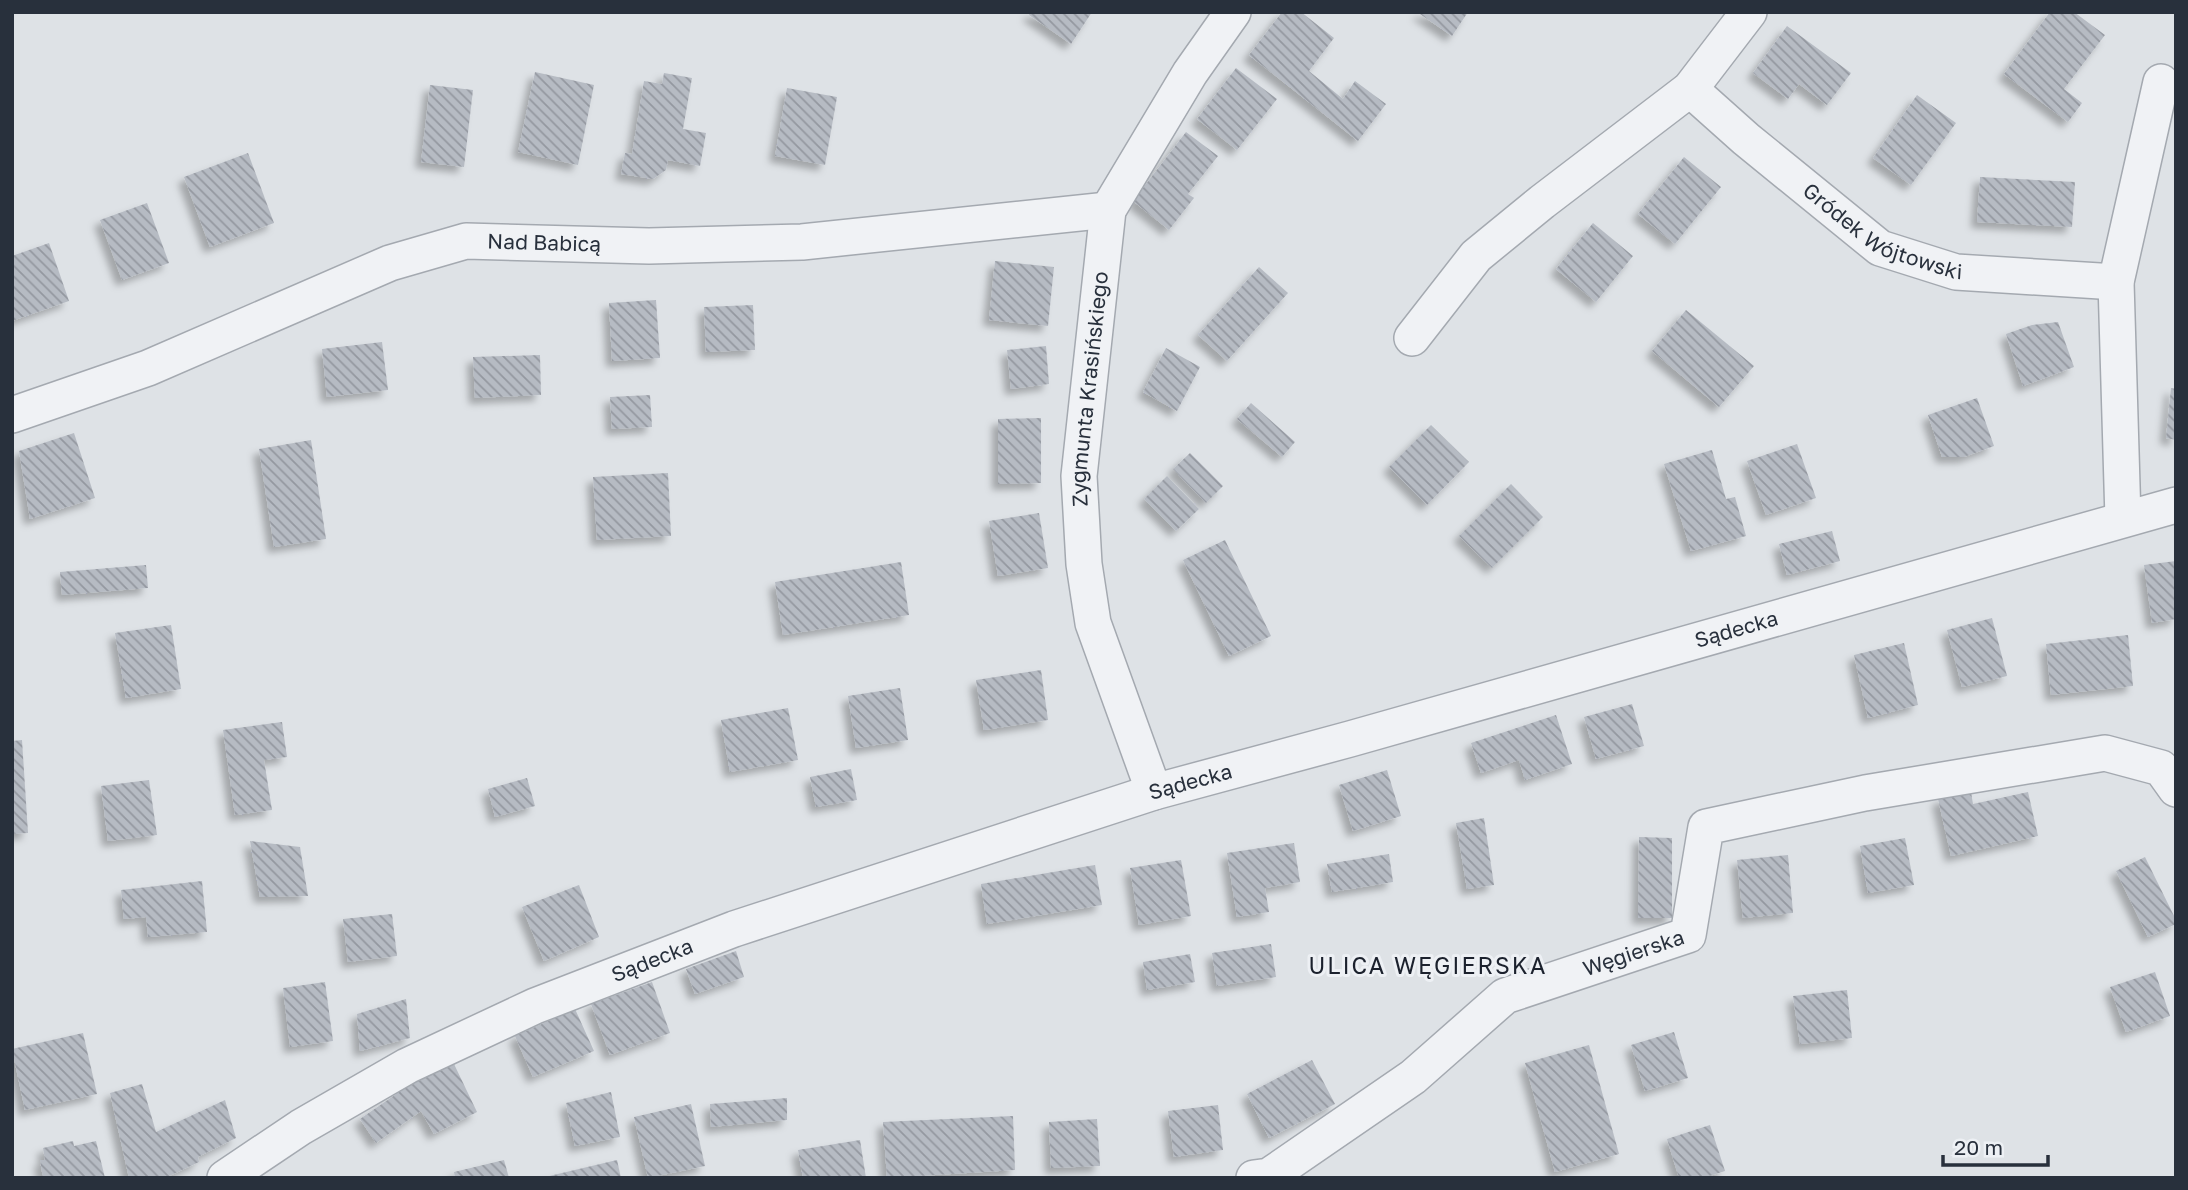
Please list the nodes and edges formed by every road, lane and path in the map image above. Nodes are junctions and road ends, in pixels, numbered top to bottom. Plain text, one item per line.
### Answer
1 (1233, 12) edge
2 (1749, 12) edge
3 (2161, 82) dead end
4 (1690, 89) junction
5 (1108, 210) junction
6 (2116, 282) junction
7 (1412, 338) dead end
8 (12, 415) edge
9 (2176, 505) edge
10 (2123, 519) junction
11 (2176, 789) edge
12 (1154, 792) junction
13 (240, 1173) edge
14 (1254, 1178) edge

1 - 5 street, Zygmunta Krasińskiego
2 - 4 street
3 - 6 street
4 - 6 street, Gródek Wójtowski
4 - 7 street
5 - 8 street, Nad Babicą
5 - 12 street, Zygmunta Krasińskiego
6 - 10 street
9 - 10 street, Sądecka
10 - 12 street, Sądecka
11 - 14 street, Węgierska
12 - 13 street, Sądecka

